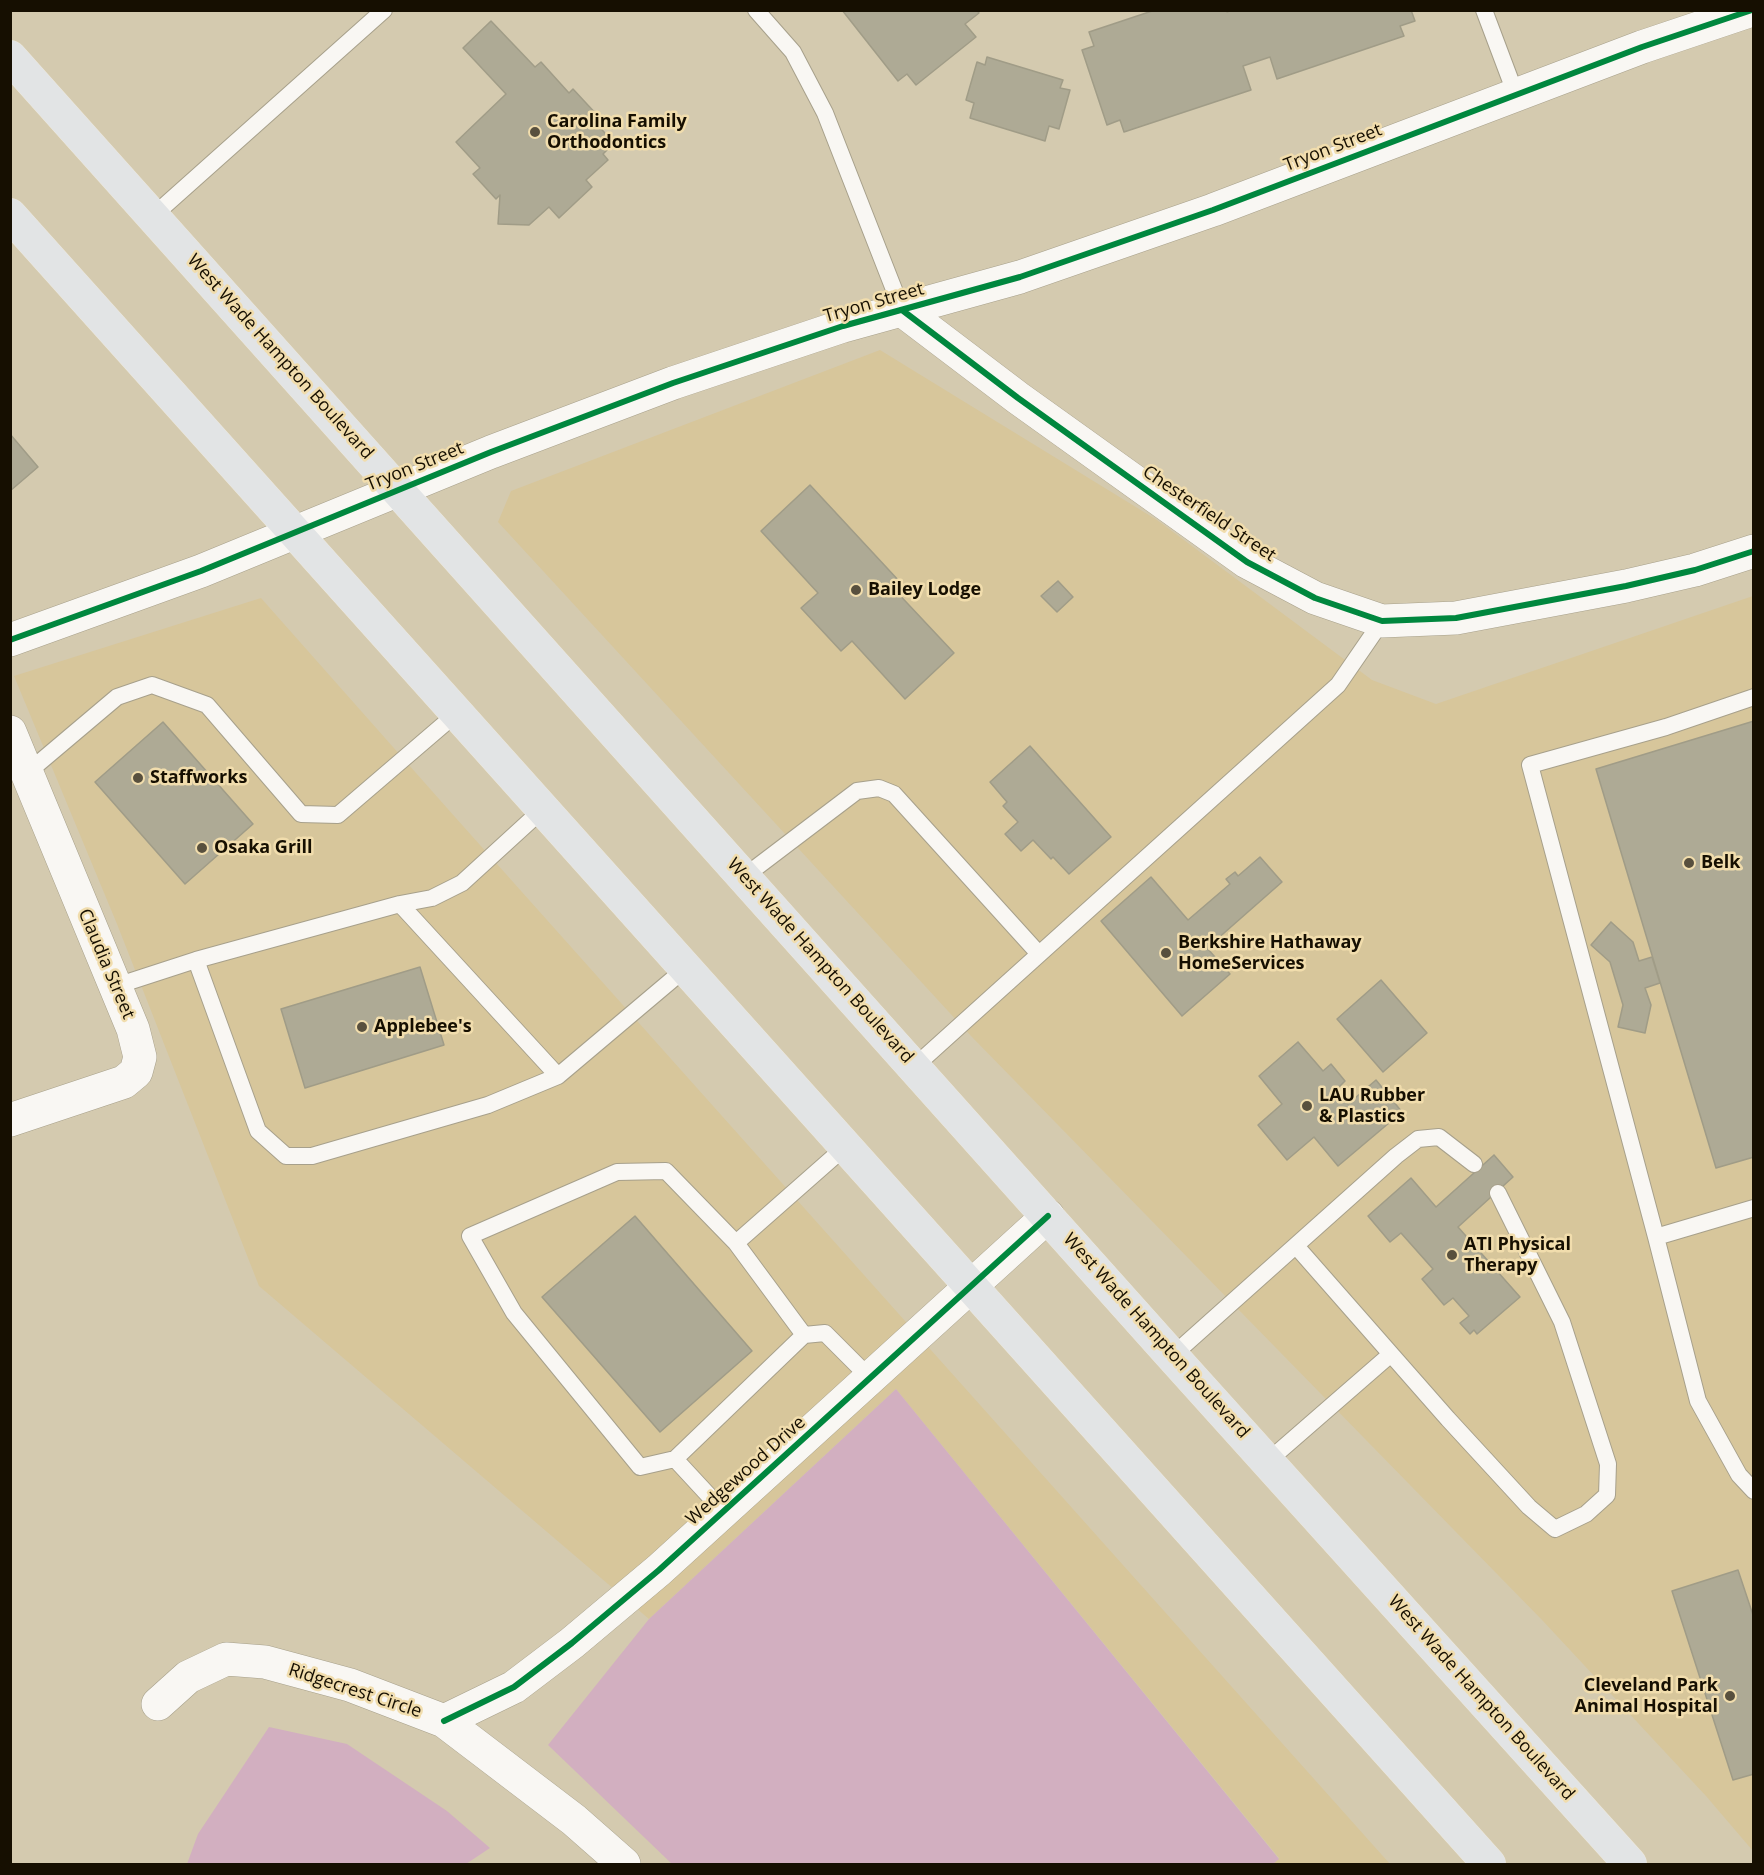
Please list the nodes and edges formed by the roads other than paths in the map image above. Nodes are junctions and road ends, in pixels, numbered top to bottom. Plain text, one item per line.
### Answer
1 (384, 10) edge
2 (756, 10) edge
3 (1484, 10) edge
4 (1752, 10) edge
5 (10, 57) edge
6 (1516, 95) junction
7 (10, 215) edge
8 (153, 216) junction
9 (902, 310) junction
10 (399, 490) junction
11 (295, 532) junction
12 (1754, 551) edge
13 (1382, 621) junction
14 (10, 640) edge
15 (1754, 697) edge
16 (457, 713) junction
17 (10, 732) edge
18 (27, 773) junction
19 (543, 809) junction
20 (745, 876) junction
21 (400, 904) junction
22 (1039, 954) junction
23 (196, 960) junction
24 (686, 968) junction
25 (116, 986) junction
26 (914, 1066) junction
27 (558, 1076) junction
28 (10, 1120) edge
29 (845, 1147) junction
30 (1474, 1164) dead end
31 (1498, 1193) dead end
32 (1754, 1208) edge
33 (1048, 1216) junction
34 (1656, 1236) junction
35 (736, 1243) junction
36 (1296, 1246) junction
37 (970, 1287) junction
38 (804, 1335) junction
39 (1391, 1354) junction
40 (1172, 1356) junction
41 (870, 1378) junction
42 (675, 1459) junction
43 (1268, 1461) junction
44 (1754, 1491) edge
45 (724, 1512) junction
46 (159, 1704) dead end
47 (444, 1721) junction
48 (624, 1864) edge
49 (1489, 1864) edge
50 (1630, 1864) edge

1 - 8 lane
2 - 9 lane
3 - 6 lane
4 - 6 street, Tryon Street
5 - 8 main road, West Wade Hampton Boulevard
6 - 9 street, Tryon Street
7 - 11 main road
8 - 10 main road, West Wade Hampton Boulevard
9 - 10 street, Tryon Street
9 - 13 street, Chesterfield Street
10 - 11 street, Tryon Street
10 - 20 main road, West Wade Hampton Boulevard
11 - 14 street, Tryon Street
11 - 16 main road
12 - 13 street, Chesterfield Street
13 - 22 lane
15 - 34 lane
16 - 18 lane
16 - 19 main road
17 - 18 street, Claudia Street
18 - 25 street, Claudia Street
19 - 21 lane
19 - 24 main road
20 - 22 lane
20 - 26 main road, West Wade Hampton Boulevard
21 - 23 lane
21 - 27 lane
22 - 26 lane
23 - 25 lane
23 - 27 lane
24 - 27 lane
24 - 29 main road
25 - 28 street, Claudia Street
26 - 33 main road, West Wade Hampton Boulevard
29 - 35 lane
29 - 37 main road
30 - 36 lane
31 - 39 lane
32 - 34 lane
33 - 37 street, Wedgewood Drive
33 - 40 main road, West Wade Hampton Boulevard
34 - 44 lane
35 - 38 lane
35 - 42 lane
36 - 39 lane
36 - 40 lane
37 - 41 street, Wedgewood Drive
37 - 49 main road
38 - 41 lane
38 - 42 lane
39 - 43 lane
40 - 43 main road, West Wade Hampton Boulevard
41 - 45 street, Wedgewood Drive
42 - 45 lane
43 - 50 main road, West Wade Hampton Boulevard
45 - 47 street, Wedgewood Drive
46 - 47 street, Ridgecrest Circle
47 - 48 street, Ridgecrest Circle

